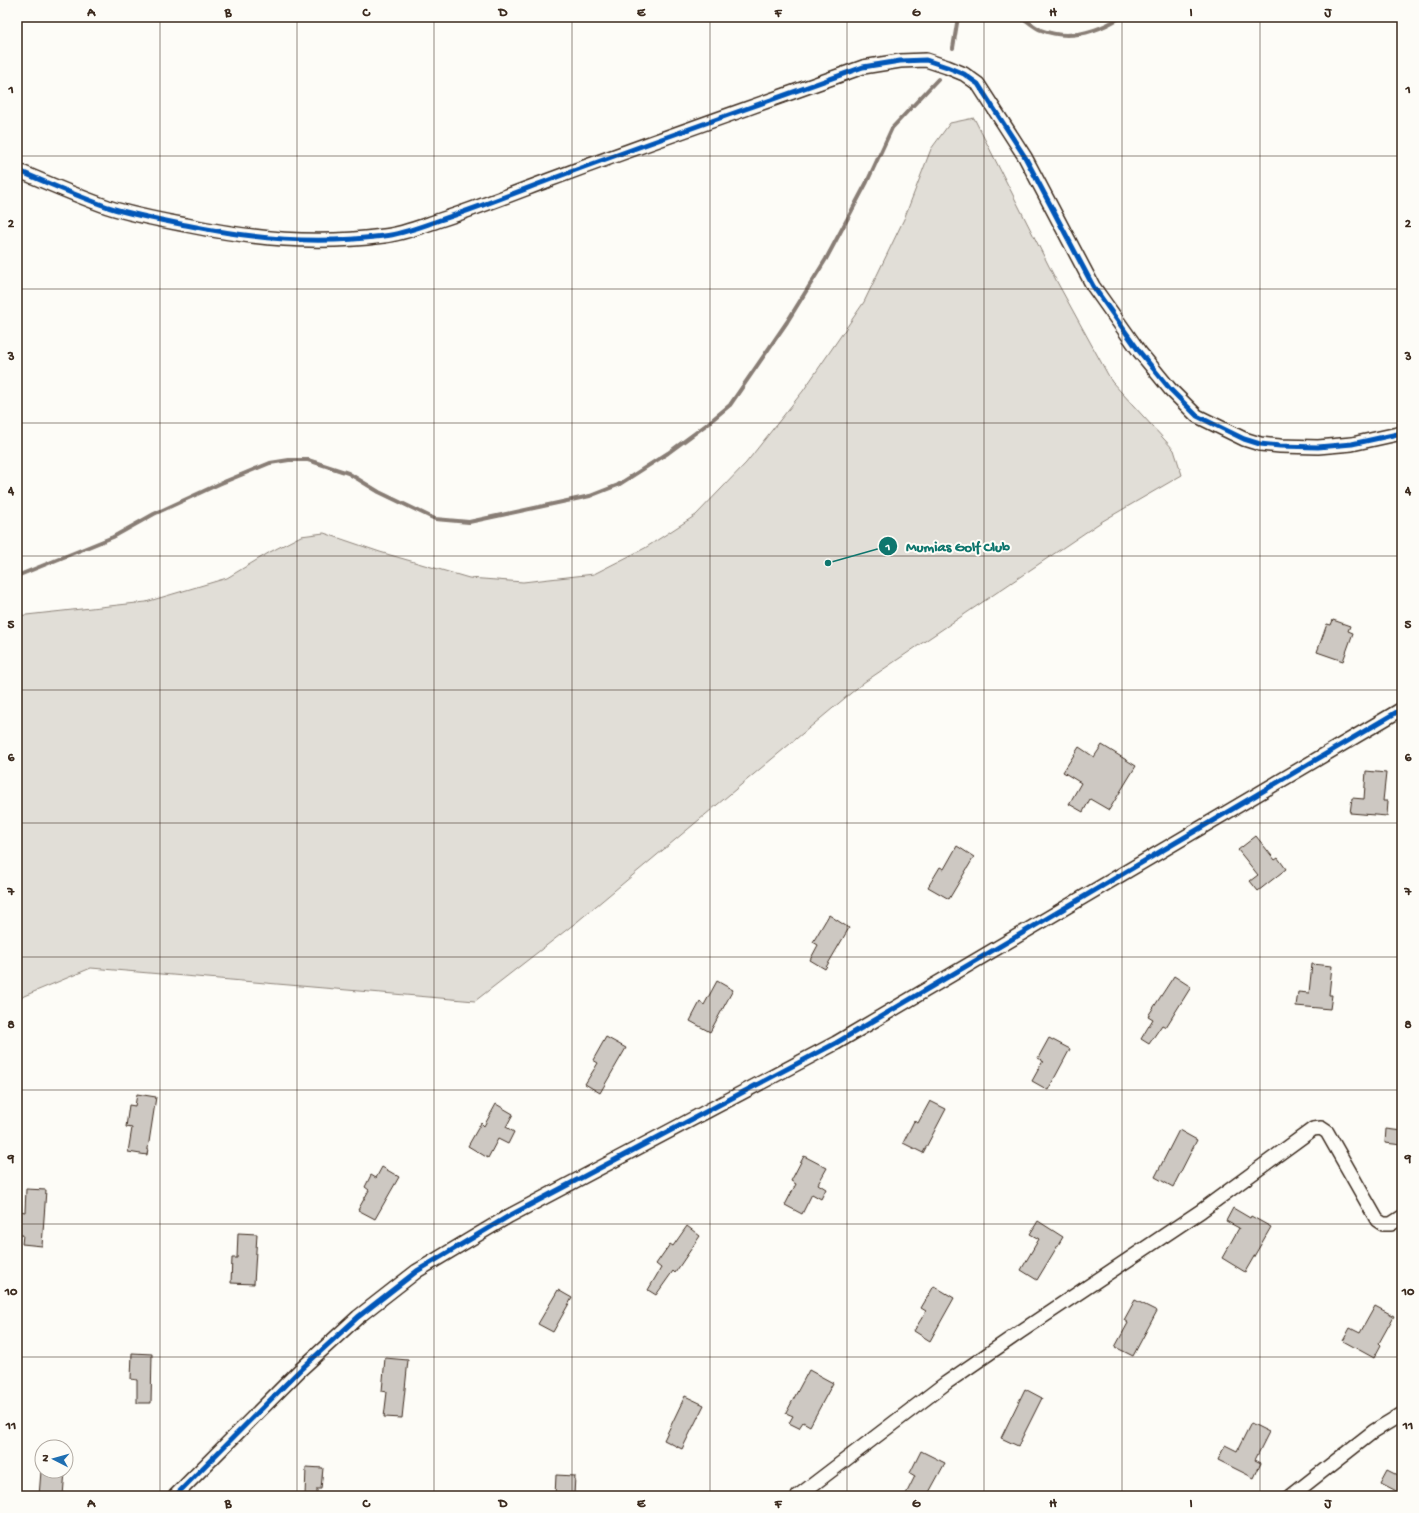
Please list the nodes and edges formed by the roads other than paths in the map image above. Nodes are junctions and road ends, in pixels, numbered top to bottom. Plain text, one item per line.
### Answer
1 (17, 170) edge
2 (1402, 434) edge
3 (1402, 709) edge
4 (1402, 1217) edge
5 (1402, 1414) edge
6 (175, 1496) edge
7 (798, 1496) edge
8 (1291, 1496) edge

1 - 2 street
3 - 6 street
4 - 7 street
5 - 8 street

